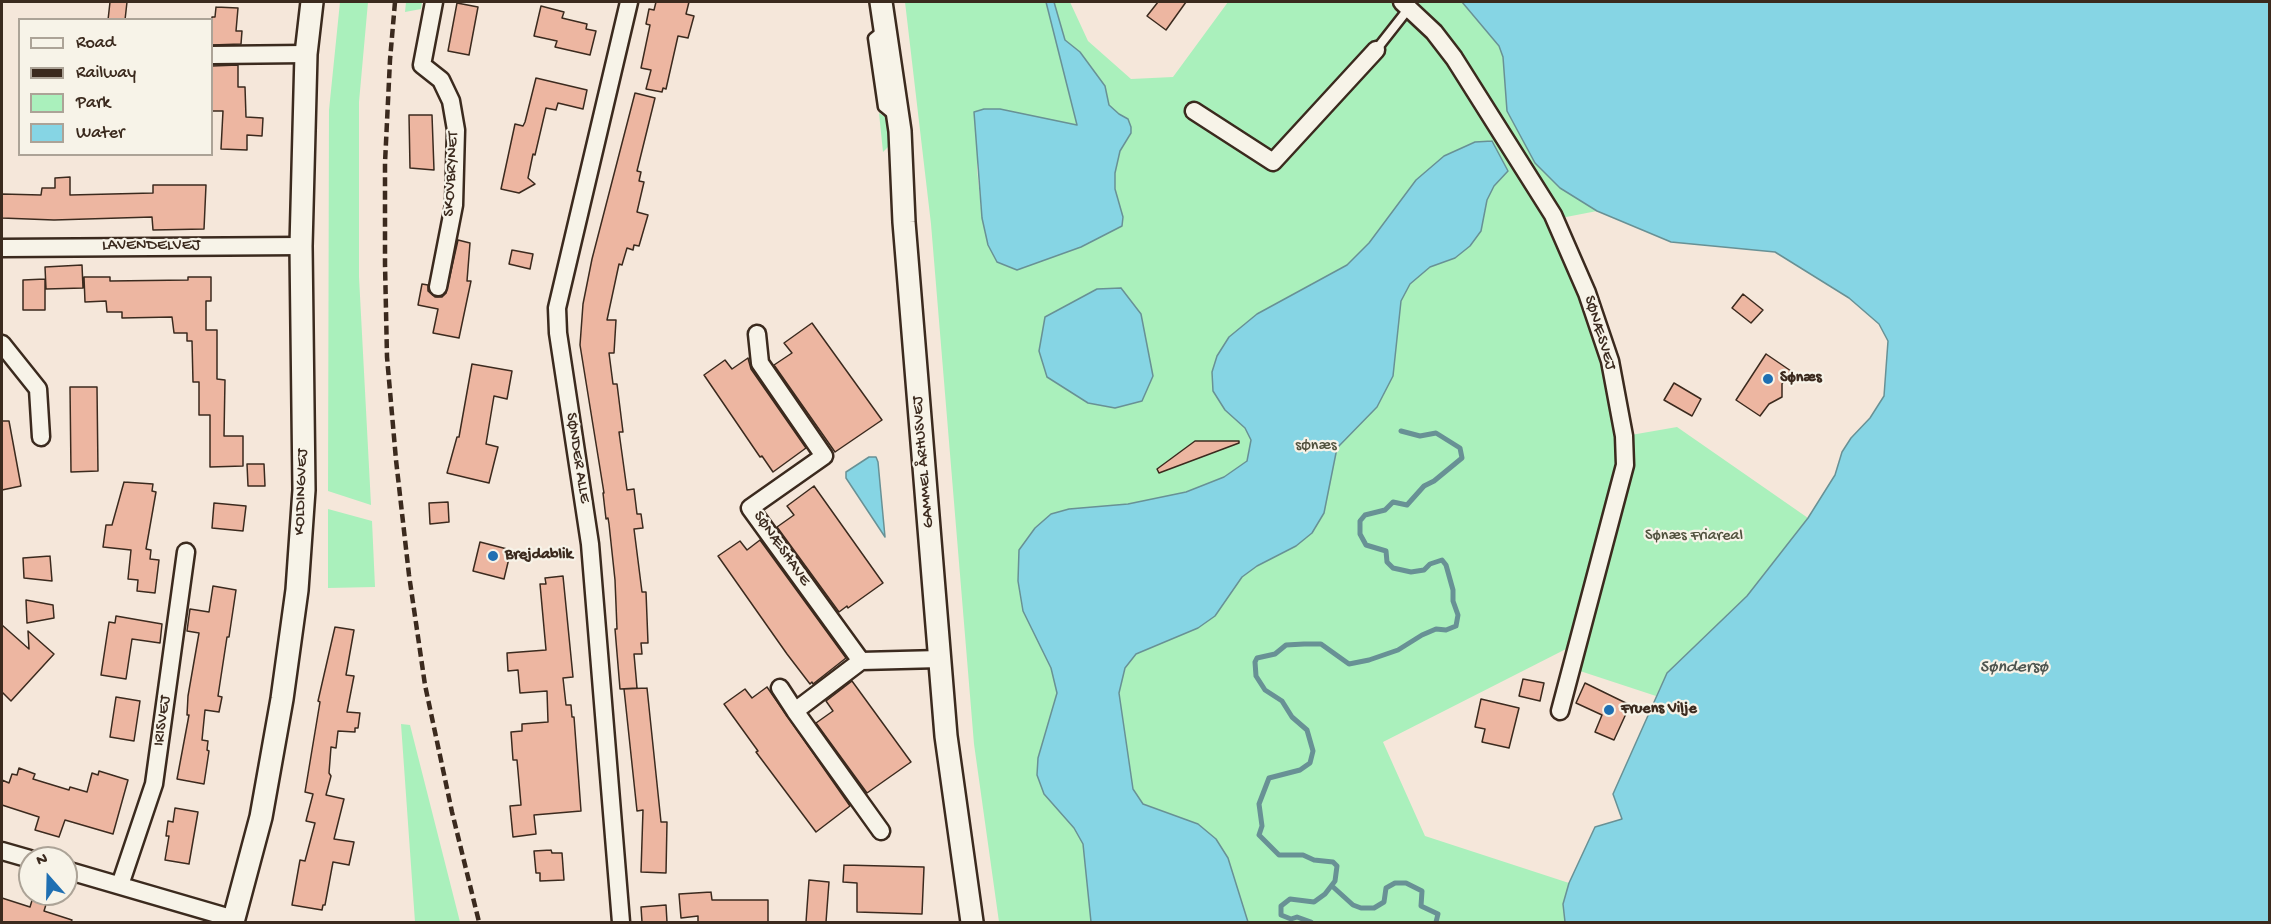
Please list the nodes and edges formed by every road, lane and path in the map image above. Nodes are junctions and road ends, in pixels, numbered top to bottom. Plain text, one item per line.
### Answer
1 (312, 2) edge
2 (434, 2) edge
3 (629, 2) edge
4 (881, 2) edge
5 (1405, 5) edge
6 (1376, 50) joint
7 (306, 54) junction
8 (213, 56) edge
9 (1194, 111) dead end
10 (301, 246) junction
11 (2, 248) edge
12 (438, 287) dead end
13 (757, 334) dead end
14 (2, 344) edge
15 (41, 437) dead end
16 (186, 552) dead end
17 (940, 658) junction
18 (861, 661) junction
19 (780, 688) dead end
20 (795, 711) junction
21 (1560, 711) dead end
22 (881, 831) dead end
23 (2, 852) edge
24 (18, 856) edge
25 (78, 873) edge
26 (120, 885) junction
27 (233, 921) edge
28 (621, 922) edge
29 (972, 922) edge

1 - 7 street, KOLDINGVEJ
2 - 12 street, SKOVBRYNET
3 - 28 street, SØNDER ALLE
4 - 17 street, GAMMEL ÅRHUSVEJ
5 - 6 lane
5 - 21 street, SØNÆSVEJ
6 - 9 street
7 - 8 street
7 - 10 street, KOLDINGVEJ
10 - 11 street, LAVENDELVEJ
10 - 27 street, KOLDINGVEJ
13 - 18 street, SØNÆSHAVE
14 - 15 street
16 - 26 street, IRISVEJ
17 - 18 street
17 - 29 street, GAMMEL ÅRHUSVEJ
18 - 20 street
19 - 20 street
20 - 22 street
23 - 24 street
25 - 26 street
26 - 27 street

